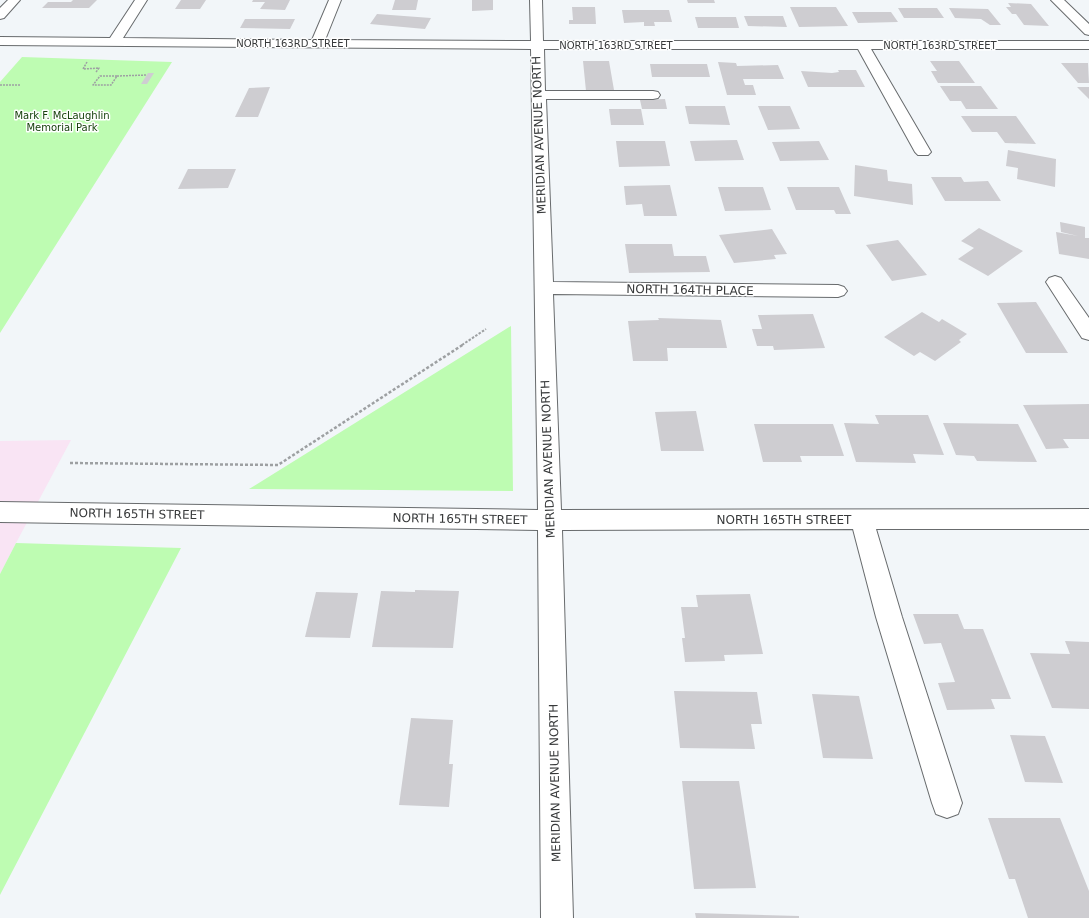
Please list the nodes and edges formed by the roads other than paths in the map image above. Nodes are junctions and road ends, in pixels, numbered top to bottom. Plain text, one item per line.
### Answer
1 (14, 0) edge
2 (141, 0) edge
3 (335, 0) edge
4 (536, 0) edge
5 (1056, 0) edge
6 (0, 15) edge
7 (1089, 31) edge
8 (0, 41) edge
9 (114, 42) junction
10 (317, 43) junction
11 (1089, 44) edge
12 (536, 45) junction
13 (863, 46) junction
14 (538, 95) junction
15 (653, 95) dead end
16 (923, 152) dead end
17 (1055, 282) dead end
18 (543, 288) junction
19 (838, 291) dead end
20 (1089, 333) edge
21 (0, 512) edge
22 (1089, 519) edge
23 (550, 520) junction
24 (862, 520) junction
25 (947, 803) dead end
26 (558, 918) edge

1 - 6 street
2 - 9 street
3 - 10 street
4 - 12 street, MERIDIAN AVENUE NORTH
5 - 7 street
8 - 9 street, NORTH 163RD STREET
9 - 10 street, NORTH 163RD STREET
10 - 12 street, NORTH 163RD STREET
11 - 13 street, NORTH 163RD STREET
12 - 13 street, NORTH 163RD STREET
12 - 14 street, MERIDIAN AVENUE NORTH
13 - 16 street
14 - 15 street
14 - 18 street, MERIDIAN AVENUE NORTH
17 - 20 street
18 - 19 street, NORTH 164TH PLACE
18 - 23 street, MERIDIAN AVENUE NORTH
21 - 23 street, NORTH 165TH STREET
22 - 24 street, NORTH 165TH STREET
23 - 24 street, NORTH 165TH STREET
23 - 26 street, MERIDIAN AVENUE NORTH
24 - 25 street

